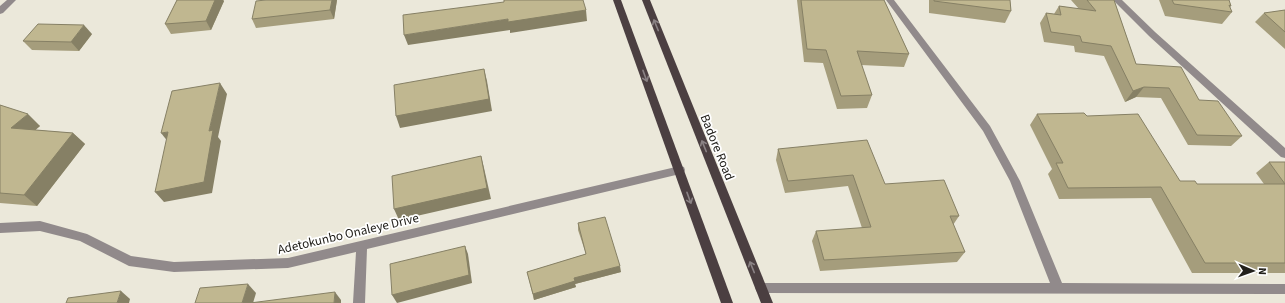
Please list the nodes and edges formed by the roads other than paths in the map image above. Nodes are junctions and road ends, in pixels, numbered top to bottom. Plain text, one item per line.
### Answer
1 (12, 0) edge
2 (617, 0) edge
3 (646, 0) edge
4 (890, 0) edge
5 (1117, 0) edge
6 (0, 11) edge
7 (1285, 154) edge
8 (680, 170) junction
9 (0, 228) edge
10 (362, 245) junction
11 (761, 288) junction
12 (1058, 288) junction
13 (1285, 289) edge
14 (359, 303) edge
15 (727, 303) edge
16 (767, 303) edge

1 - 6 street
2 -> 8 main road
11 -> 3 main road, Badore Road
4 - 12 street
5 - 7 street
8 - 10 street, Adetokunbo Onaleye Drive
8 -> 15 main road
9 - 10 street, Adetokunbo Onaleye Drive
10 - 14 street
11 - 12 street
11 - 16 main road, Badore Road
12 - 13 street

